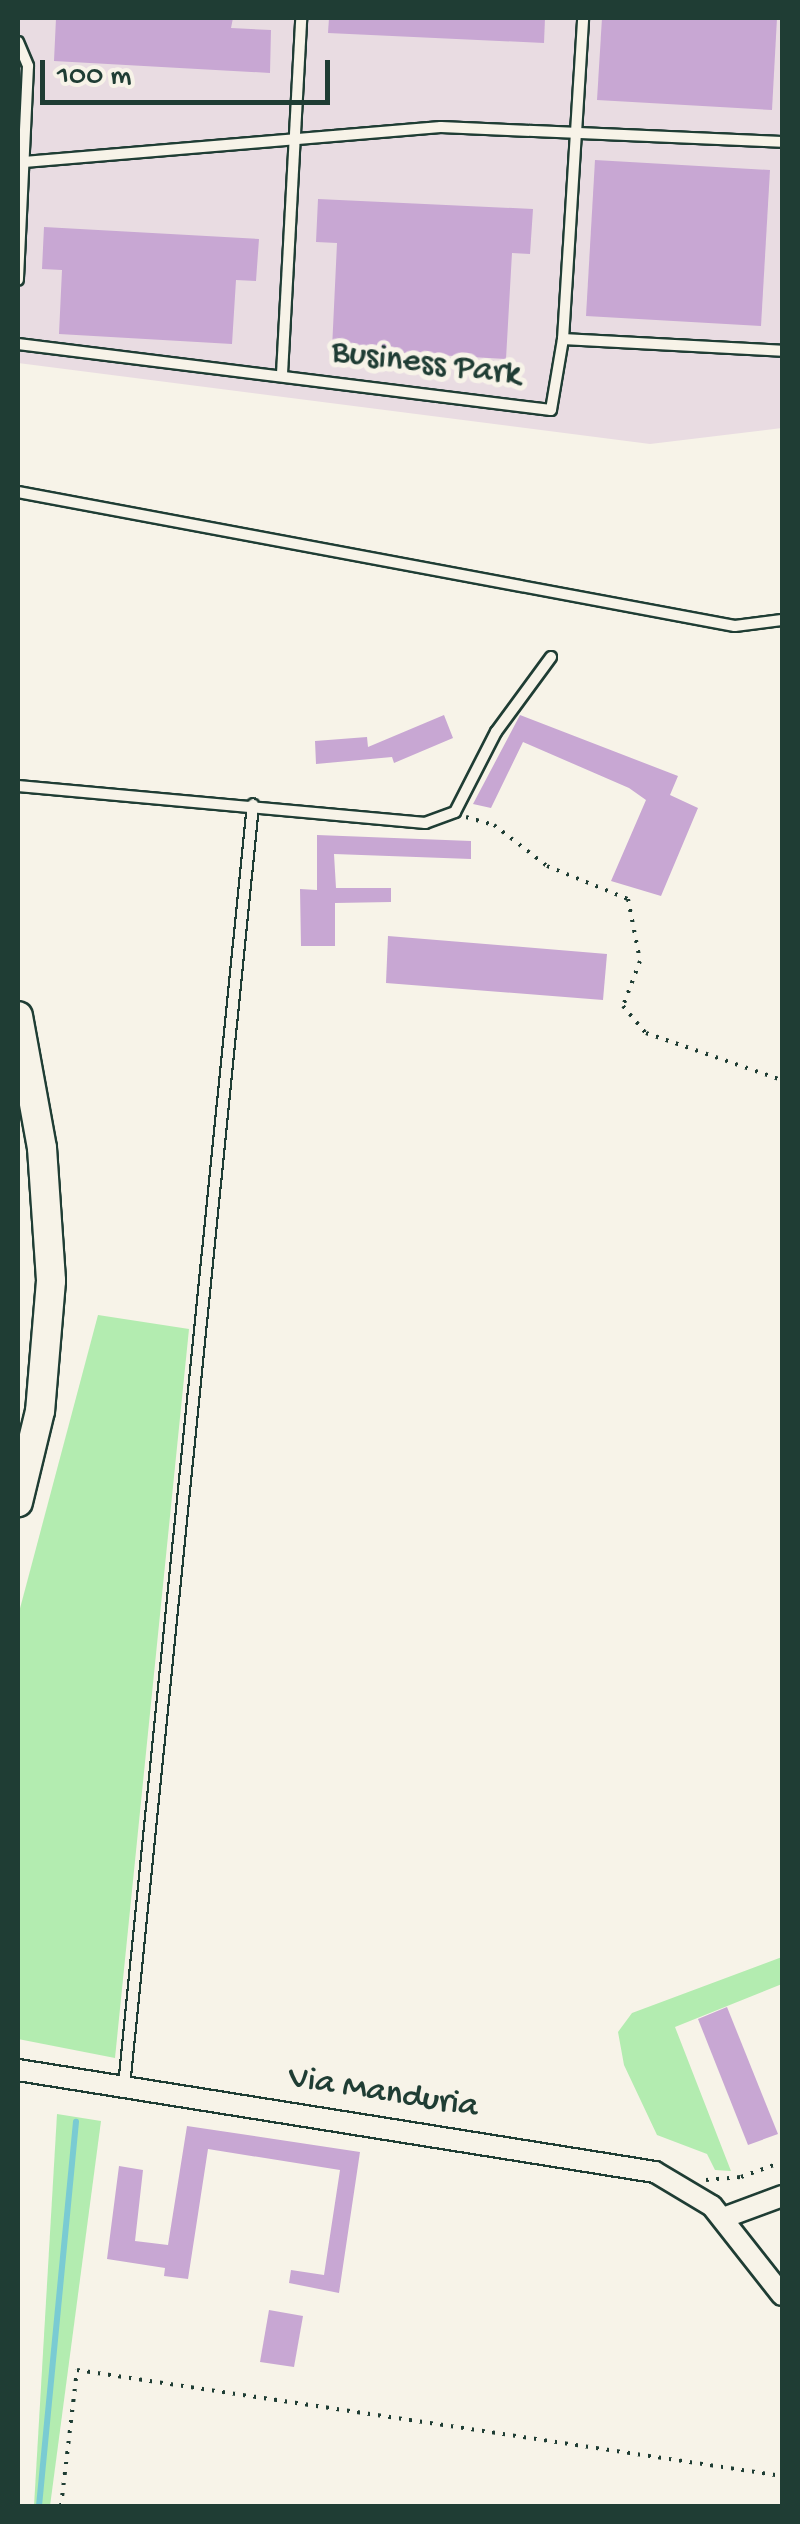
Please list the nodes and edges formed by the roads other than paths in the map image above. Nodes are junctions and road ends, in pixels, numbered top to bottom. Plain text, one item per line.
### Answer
1 (301, 18) edge
2 (584, 18) edge
3 (18, 42) edge
4 (576, 133) junction
5 (294, 138) junction
6 (782, 142) edge
7 (24, 162) junction
8 (18, 280) edge
9 (563, 340) junction
10 (18, 344) edge
11 (782, 351) edge
12 (282, 374) junction
13 (18, 492) edge
14 (782, 620) edge
15 (551, 657) dead end
16 (18, 786) edge
17 (254, 804) junction
18 (18, 1016) edge
19 (18, 1502) edge
20 (18, 2070) edge
21 (124, 2087) junction
22 (782, 2196) edge
23 (724, 2218) junction
24 (782, 2296) edge

1 - 5 lane, Business Park
2 - 4 lane, Business Park
3 - 7 lane
4 - 5 lane
4 - 6 lane
4 - 9 lane, Business Park
5 - 7 lane
5 - 12 lane, Business Park
7 - 8 lane
9 - 11 lane, Business Park
9 - 12 lane, Business Park
10 - 12 lane, Business Park
13 - 14 lane
15 - 17 lane
16 - 17 lane
17 - 21 lane
18 - 19 main road
20 - 21 street, Via Manduria
21 - 23 street, Via Manduria
22 - 23 street
23 - 24 street, Via Manduria

